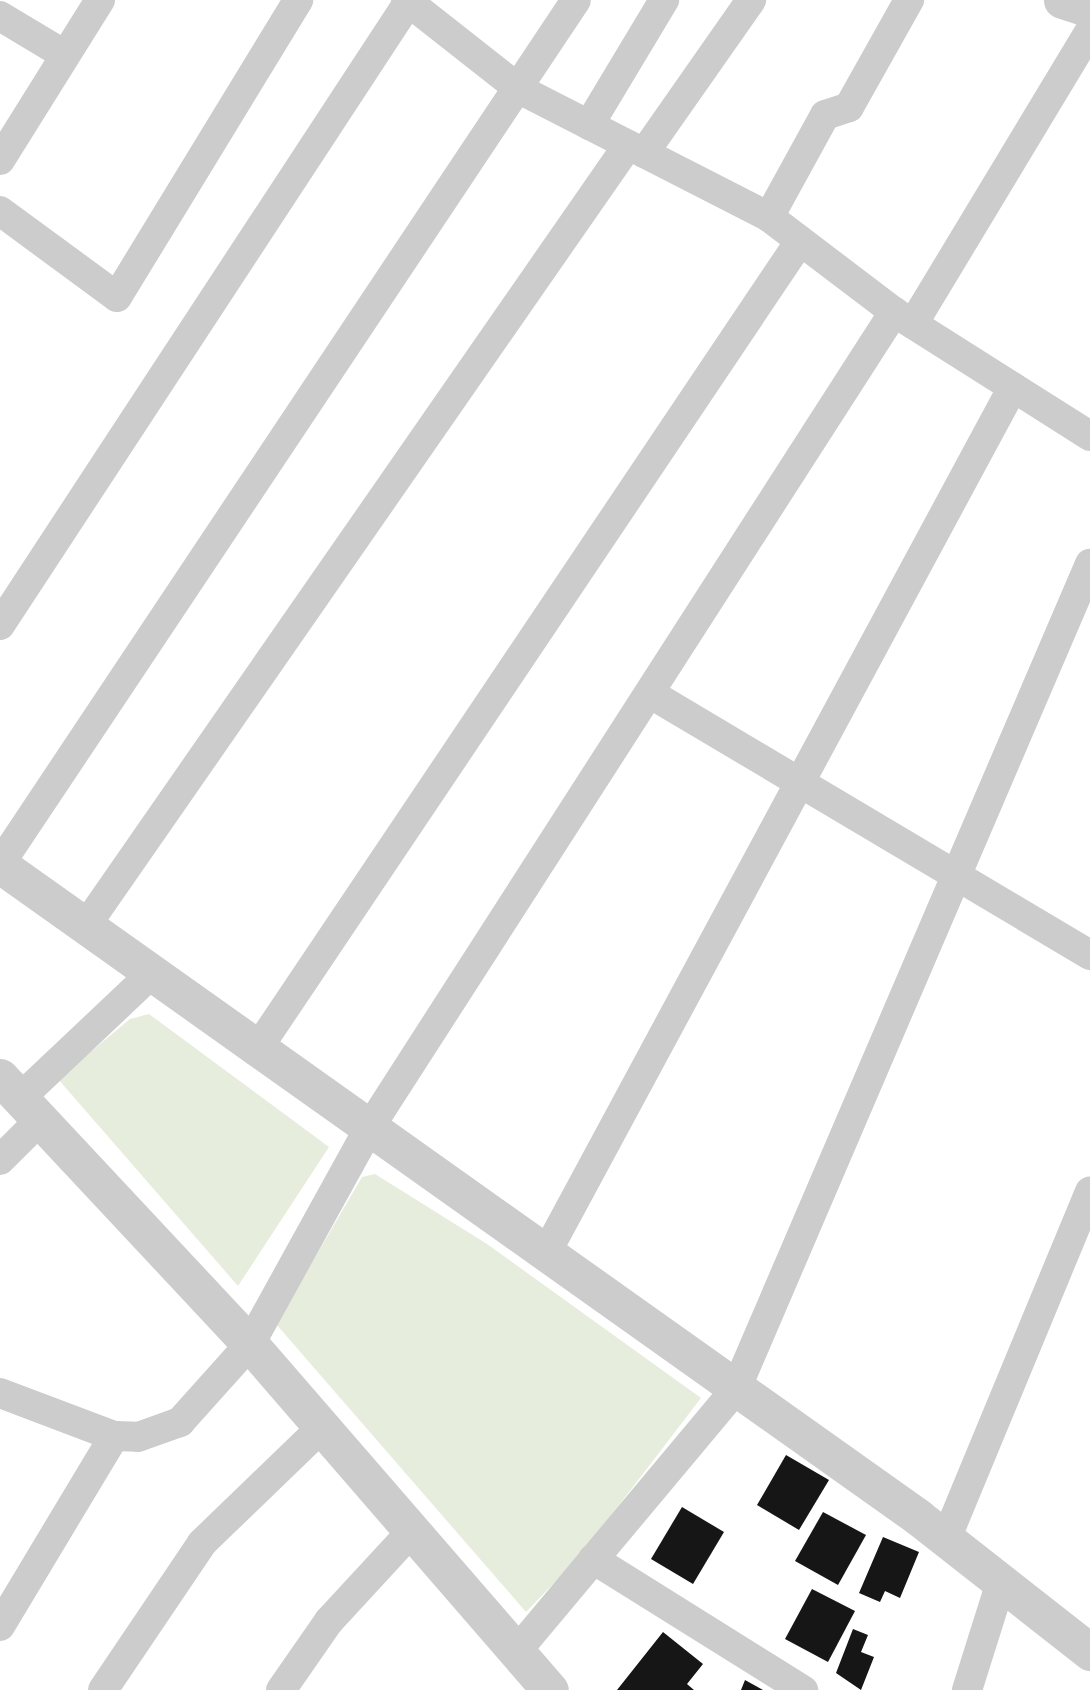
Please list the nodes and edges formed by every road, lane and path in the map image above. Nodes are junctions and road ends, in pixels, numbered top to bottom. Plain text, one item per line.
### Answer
1 (100, 0) edge
2 (298, 0) edge
3 (576, 0) edge
4 (664, 0) edge
5 (751, 0) edge
6 (909, 0) edge
7 (1062, 0) edge
8 (408, 1) edge
9 (1090, 9) edge
10 (0, 16) edge
11 (1090, 31) edge
12 (65, 55) junction
13 (519, 89) junction
14 (589, 125) junction
15 (636, 149) junction
16 (0, 160) edge
17 (0, 211) edge
18 (769, 217) junction
19 (800, 241) junction
20 (903, 318) junction
21 (1013, 387) junction
22 (1090, 436) edge
23 (1090, 564) edge
24 (0, 625) edge
25 (651, 694) junction
26 (800, 785) junction
27 (0, 865) edge
28 (956, 871) junction
29 (85, 927) junction
30 (1090, 955) edge
31 (150, 974) junction
32 (256, 1051) junction
33 (19, 1099) edge
34 (368, 1130) junction
35 (0, 1160) edge
36 (1090, 1192) edge
37 (545, 1255) junction
38 (250, 1344) junction
39 (736, 1389) junction
40 (0, 1393) edge
41 (322, 1427) junction
42 (114, 1436) junction
43 (412, 1531) junction
44 (946, 1539) junction
45 (593, 1559) junction
46 (1000, 1582) junction
47 (0, 1626) edge
48 (516, 1652) junction
49 (1090, 1653) edge
50 (103, 1690) edge
51 (281, 1690) edge
52 (550, 1690) edge
53 (803, 1690) edge
54 (967, 1690) edge

1 - 12 street
2 - 17 street
3 - 13 street
4 - 14 street
5 - 15 street
6 - 18 street
7 - 9 street
8 - 13 street
8 - 24 street
10 - 12 street
11 - 20 street
12 - 16 street
13 - 14 street
13 - 27 street
14 - 15 street
15 - 18 street
15 - 29 street
18 - 19 street
19 - 20 street
19 - 32 street
20 - 21 street
20 - 25 street
21 - 22 street
21 - 26 street
23 - 28 street
25 - 26 street
25 - 34 street
26 - 28 street
26 - 37 street
27 - 29 street
28 - 30 street
28 - 39 street
29 - 31 street
31 - 32 street
31 - 33 street
32 - 34 street
33 - 35 street
33 - 38 street
34 - 37 street
34 - 38 street
36 - 44 street
37 - 39 street
38 - 41 street
38 - 42 street
39 - 44 street
39 - 45 street
40 - 42 street
41 - 43 street
41 - 50 street
42 - 47 street
43 - 48 street
43 - 51 street
44 - 46 street
45 - 48 street
45 - 53 street
46 - 49 street
46 - 54 street
48 - 52 street

